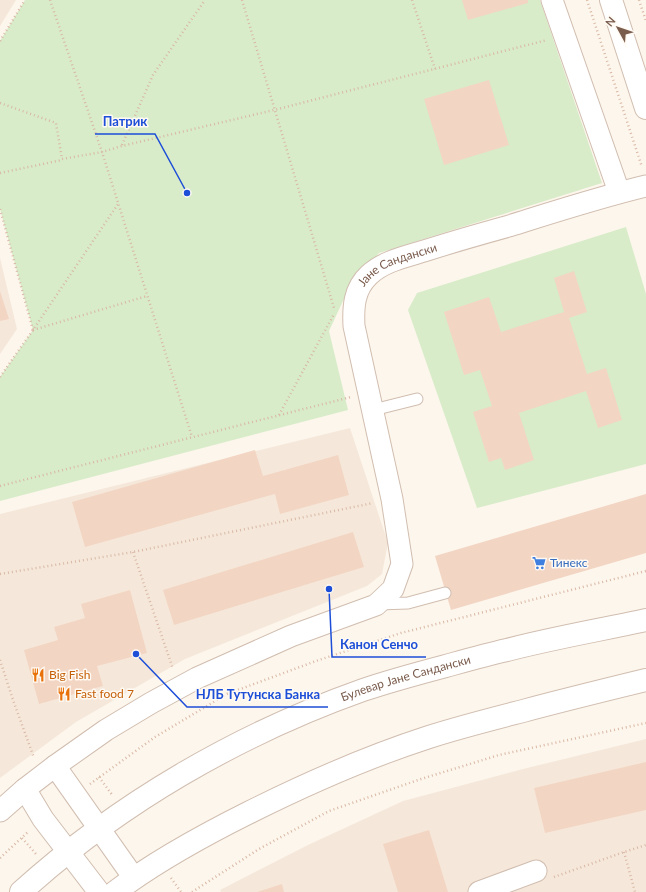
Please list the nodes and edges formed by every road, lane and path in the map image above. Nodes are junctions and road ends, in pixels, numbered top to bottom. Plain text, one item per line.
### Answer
1 (25, 0) edge
2 (50, 0) edge
3 (205, 0) edge
4 (242, 0) edge
5 (412, 0) edge
6 (552, 0) edge
7 (587, 0) edge
8 (611, 0) edge
9 (639, 0) edge
10 (646, 21) edge
11 (565, 36) junction
12 (0, 41) edge
13 (435, 69) junction
14 (0, 103) edge
15 (646, 108) edge
16 (274, 110) junction
17 (122, 146) junction
18 (102, 152) junction
19 (70, 158) junction
20 (0, 173) edge
21 (644, 176) edge
22 (620, 192) junction
23 (118, 204) junction
24 (0, 209) edge
25 (147, 296) junction
26 (33, 330) junction
27 (0, 377) edge
28 (417, 398) dead end
29 (371, 401) junction
30 (279, 415) junction
31 (192, 437) junction
32 (0, 486) edge
33 (392, 499) junction
34 (133, 552) junction
35 (646, 571) edge
36 (0, 574) edge
37 (445, 593) dead end
38 (378, 604) junction
39 (646, 620) edge
40 (0, 660) edge
41 (646, 680) edge
42 (179, 688) junction
43 (646, 723) edge
44 (40, 777) junction
45 (75, 795) junction
46 (0, 811) edge
47 (43, 819) junction
48 (99, 829) junction
49 (646, 845) edge
50 (68, 852) junction
51 (624, 852) junction
52 (0, 858) edge
53 (544, 874) joint
54 (134, 878) junction
55 (21, 892) edge
56 (99, 892) edge
57 (116, 892) edge
58 (192, 892) edge
59 (479, 892) edge
60 (635, 892) edge

1 - 12 path
2 - 18 path
3 - 17 path
4 - 16 path
5 - 13 path
6 - 11 street
7 - 21 path
8 - 15 street
9 - 10 path
11 - 13 path
11 - 22 street
13 - 16 path
14 - 19 path
16 - 17 path
16 - 30 path
17 - 18 path
18 - 19 path
18 - 23 path
19 - 20 path
21 - 22 street, Јане Сандански
22 - 29 street, Јане Сандански
23 - 25 path
23 - 26 path
24 - 26 path
25 - 26 path
25 - 31 path
26 - 27 path
28 - 29 lane
29 - 30 path
29 - 33 street, Јане Сандански
30 - 31 path
31 - 32 path
33 - 34 path
33 - 38 street, Јане Сандански
34 - 36 path
34 - 42 path
35 - 45 path
37 - 38 lane
38 - 42 street
39 - 48 street, Булевар Јане Сандански
40 - 44 path
41 - 54 street
42 - 44 street
43 - 58 path
44 - 45 street
44 - 46 street
44 - 47 street
45 - 48 street
47 - 50 street
47 - 52 path
48 - 50 street, Булевар Јане Сандански
48 - 54 street
49 - 51 path
50 - 55 street, Булевар Јане Сандански
50 - 56 street
51 - 53 path
51 - 60 path
53 - 59 street
54 - 57 street

